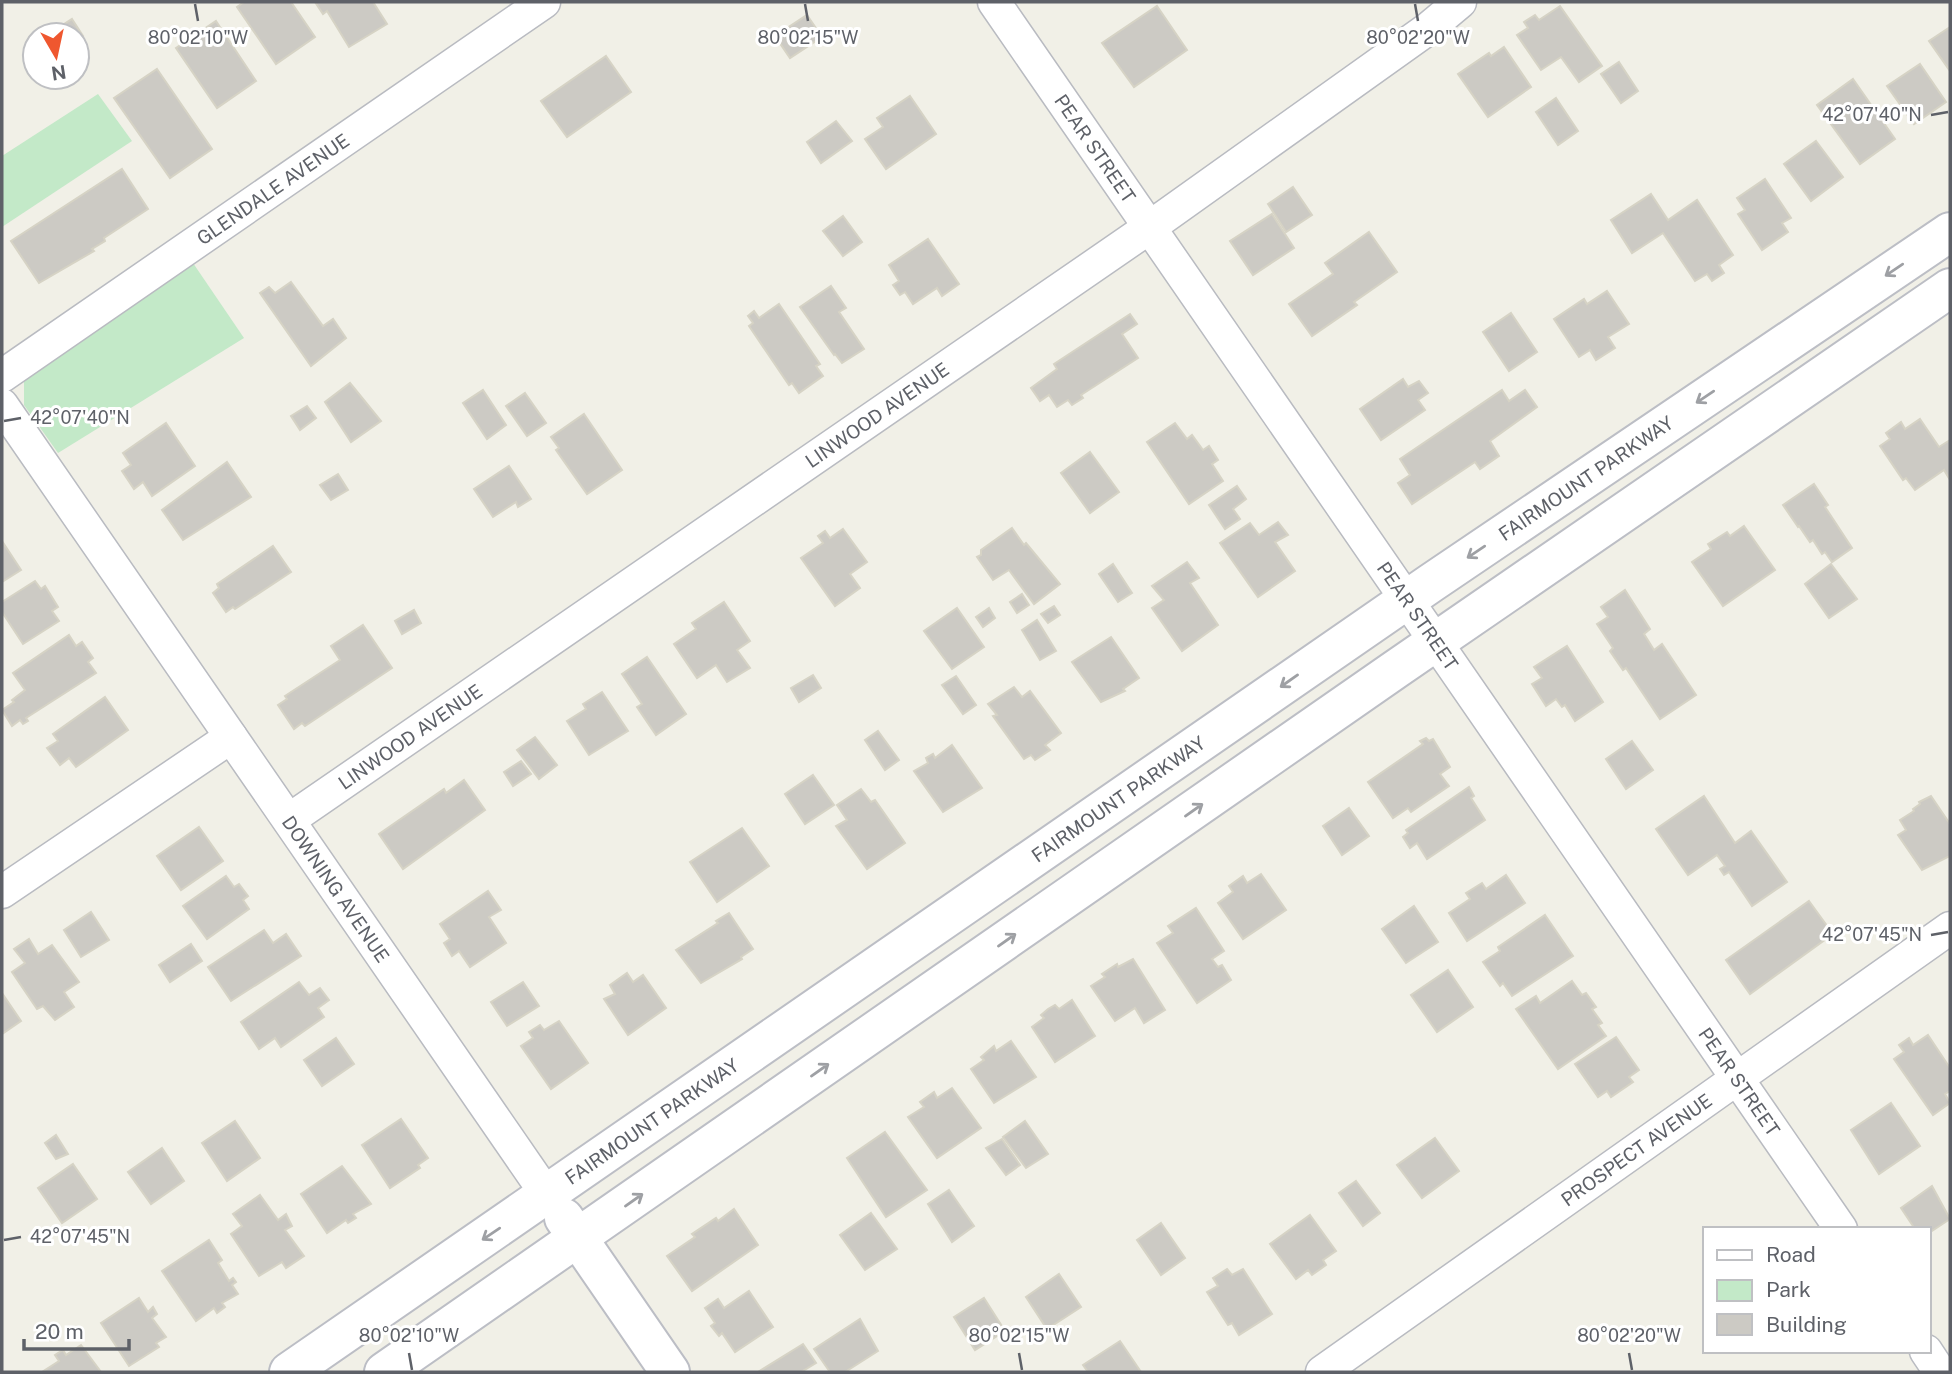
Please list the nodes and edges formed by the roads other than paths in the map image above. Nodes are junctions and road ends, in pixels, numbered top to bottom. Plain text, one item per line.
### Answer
1 (544, 2) edge
2 (994, 2) edge
3 (1460, 2) edge
4 (1150, 227) junction
5 (1950, 232) edge
6 (1950, 288) edge
7 (2, 376) edge
8 (2, 405) edge
9 (1407, 600) junction
10 (1436, 641) junction
11 (231, 737) junction
12 (289, 820) junction
13 (2, 892) edge
14 (1950, 928) edge
15 (1738, 1079) junction
16 (547, 1195) junction
17 (1840, 1227) edge
18 (578, 1239) junction
19 (1927, 1353) edge
20 (289, 1372) edge
21 (384, 1372) edge
22 (670, 1372) edge
23 (1322, 1372) edge
24 (1940, 1372) edge

1 - 7 street, GLENDALE AVENUE
2 - 4 street, PEAR STREET
3 - 4 street, LINWOOD AVENUE
4 - 9 street, PEAR STREET
4 - 12 street, LINWOOD AVENUE
5 -> 9 street, FAIRMOUNT PARKWAY
6 - 10 street
8 - 11 street, DOWNING AVENUE
9 - 10 street, PEAR STREET
9 -> 16 street, FAIRMOUNT PARKWAY
10 - 15 street, PEAR STREET
18 -> 10 street
11 - 12 street, DOWNING AVENUE
11 - 13 street
12 - 16 street, DOWNING AVENUE
14 - 15 street, PROSPECT AVENUE
15 - 17 street, PEAR STREET
15 - 23 street, PROSPECT AVENUE
16 - 18 street, DOWNING AVENUE
16 -> 20 street, FAIRMOUNT PARKWAY
18 - 21 street
18 - 22 street, DOWNING AVENUE
19 - 24 street

